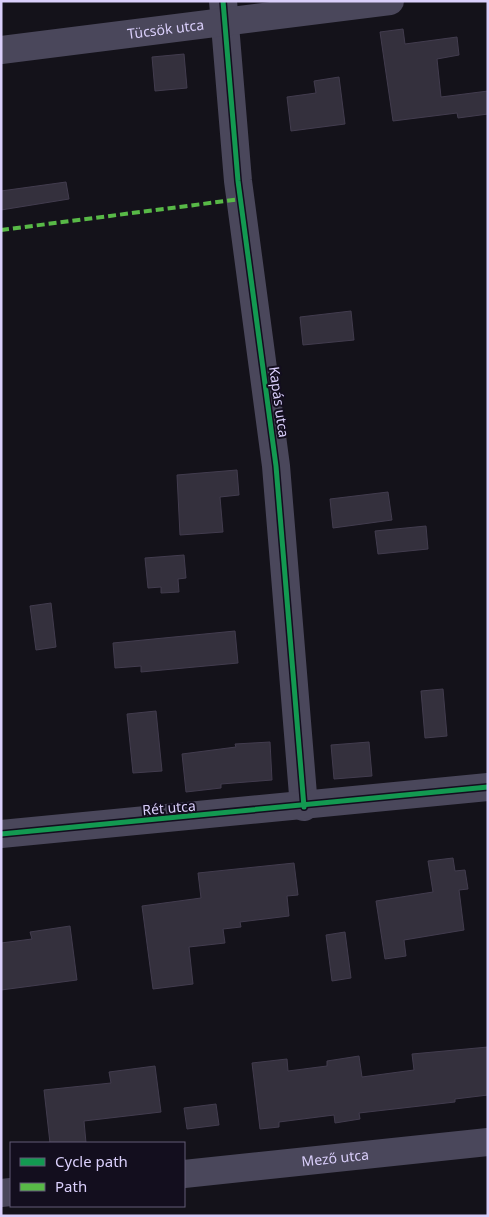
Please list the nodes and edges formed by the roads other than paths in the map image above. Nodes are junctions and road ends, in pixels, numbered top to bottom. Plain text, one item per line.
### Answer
1 (390, 1) edge
2 (223, 11) edge
3 (1, 50) edge
4 (488, 788) edge
5 (304, 806) junction
6 (1, 834) edge
7 (488, 1142) edge
8 (185, 1174) edge

1 - 2 street, Tücsök utca
2 - 3 street, Tücsök utca
2 - 5 street, Kapás utca
4 - 5 street, Rét utca
5 - 6 street, Rét utca
7 - 8 street, Mező utca

